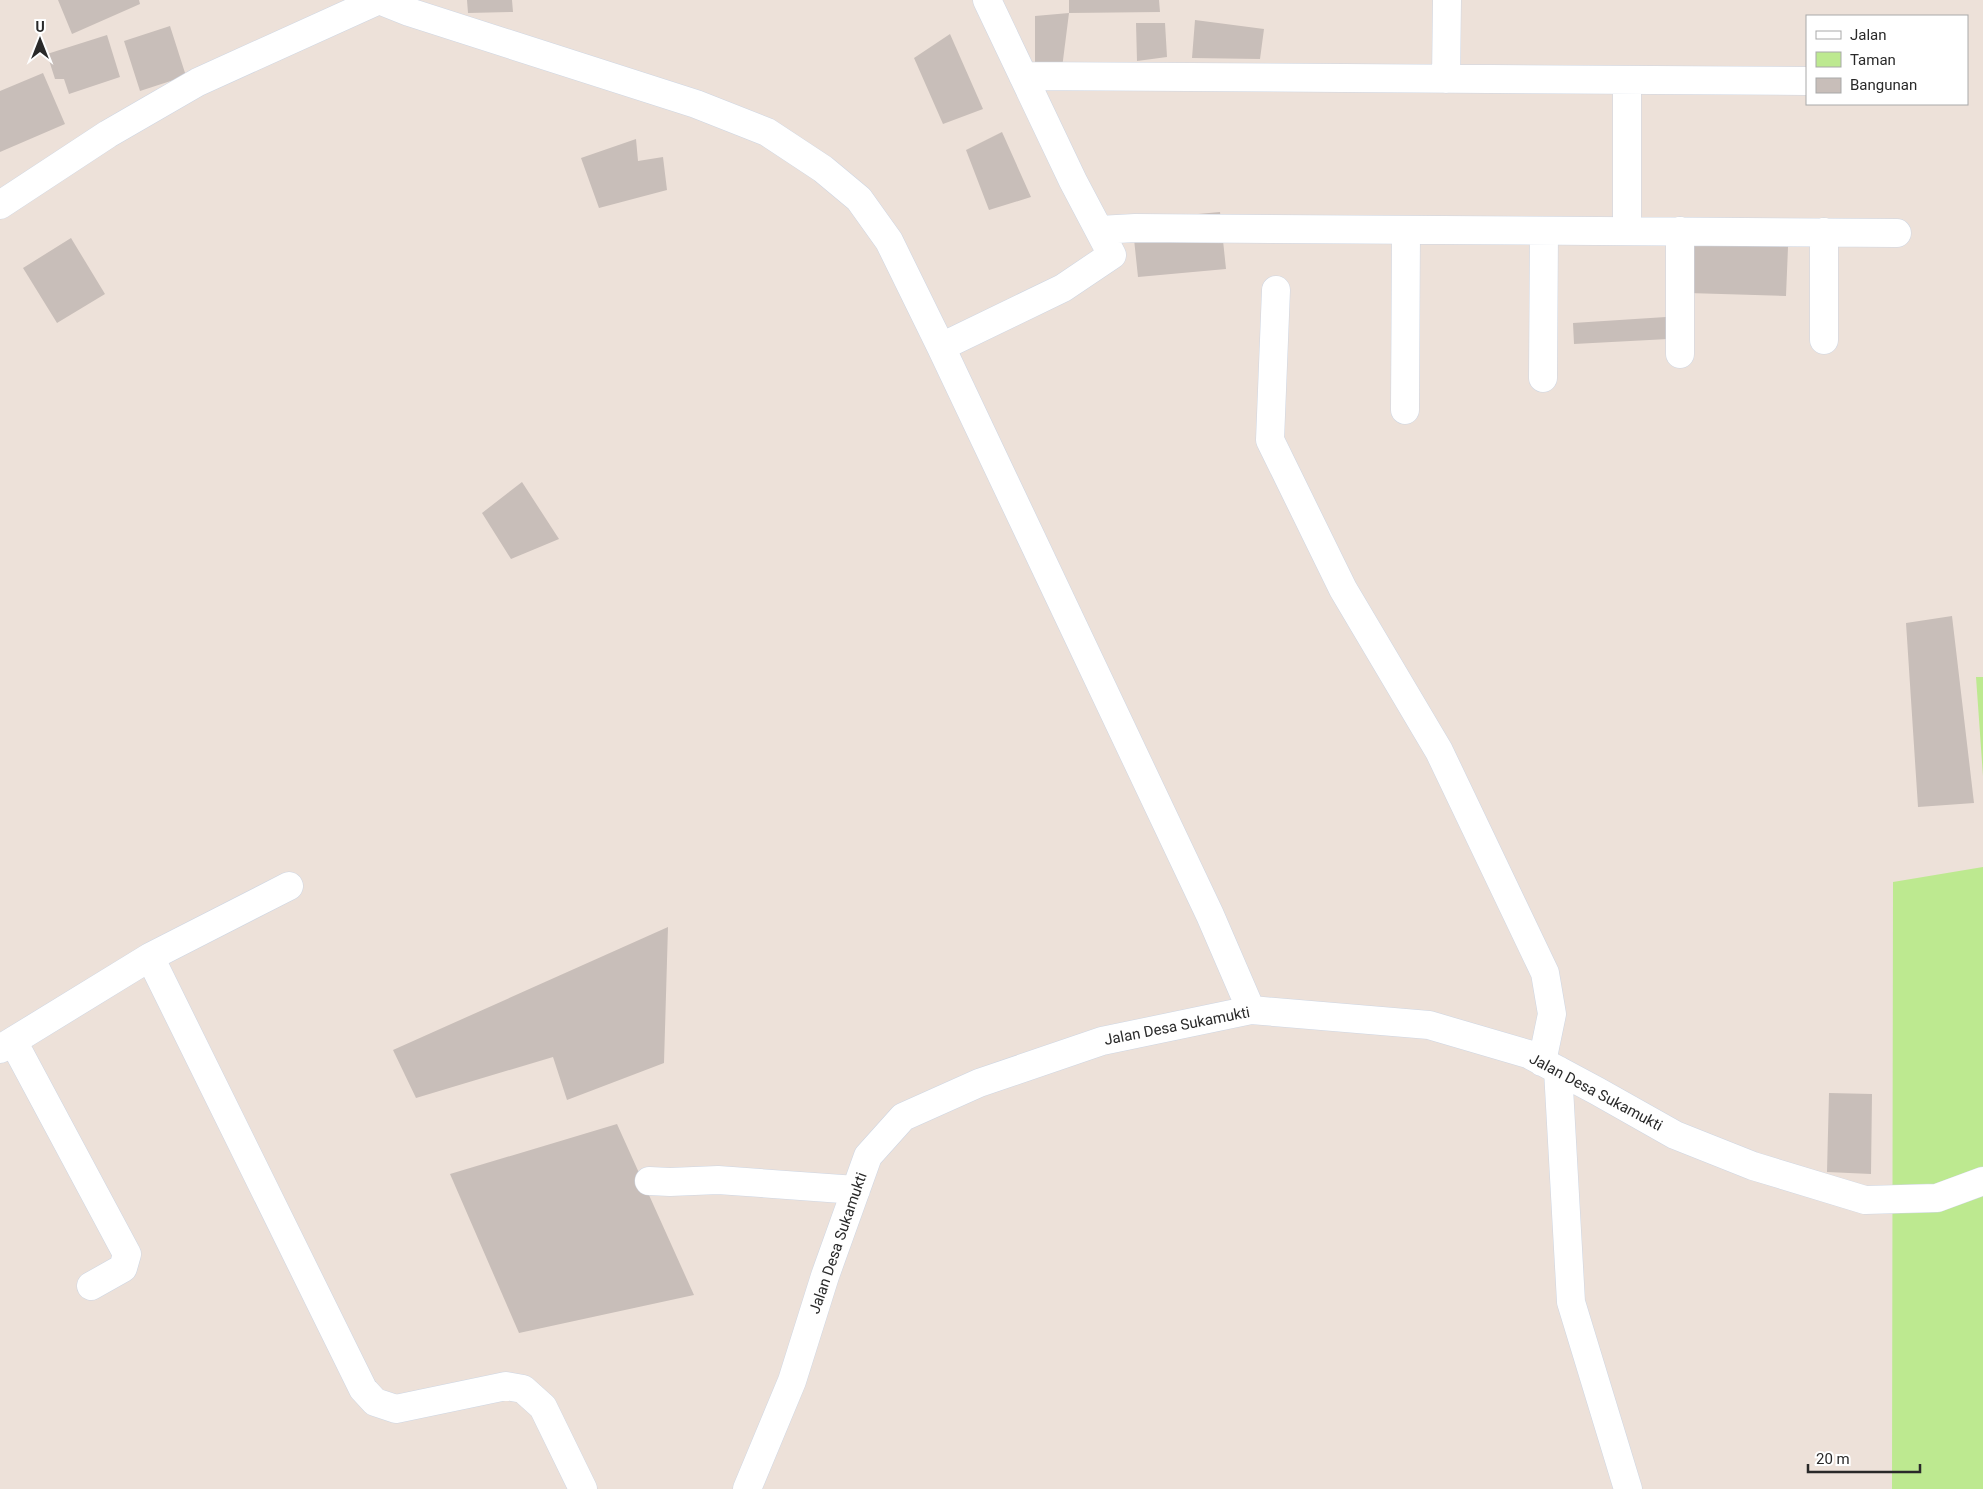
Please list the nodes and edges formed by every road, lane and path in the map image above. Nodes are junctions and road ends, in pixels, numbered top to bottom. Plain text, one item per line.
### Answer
1 (379, 0) edge
2 (987, 0) edge
3 (1446, 0) edge
4 (1023, 76) junction
5 (1446, 79) junction
6 (1627, 80) junction
7 (1806, 81) edge
8 (0, 205) edge
9 (1099, 230) junction
10 (1406, 230) junction
11 (1544, 231) junction
12 (1627, 231) junction
13 (1680, 232) junction
14 (1824, 232) junction
15 (1897, 233) dead end
16 (1276, 290) dead end
17 (1824, 340) dead end
18 (941, 348) junction
19 (1680, 354) dead end
20 (1543, 378) dead end
21 (1405, 410) dead end
22 (288, 886) dead end
23 (150, 957) junction
24 (1251, 1010) junction
25 (6, 1045) edge
26 (1550, 1066) junction
27 (649, 1181) dead end
28 (1983, 1181) edge
29 (856, 1190) junction
30 (91, 1286) dead end
31 (583, 1489) edge
32 (747, 1489) edge
33 (1628, 1489) edge

1 - 8 street
1 - 18 street
2 - 4 street
3 - 5 street
4 - 5 street
4 - 9 street
5 - 6 street
6 - 7 street
6 - 12 street
9 - 10 street
9 - 18 street
10 - 11 street
10 - 21 street
11 - 12 street
11 - 20 street
12 - 13 street
13 - 14 street
13 - 19 street
14 - 15 street
14 - 17 street
16 - 26 street
18 - 24 street
22 - 23 street
23 - 25 street
23 - 31 street
24 - 26 street, Jalan Desa Sukamukti
24 - 29 street, Jalan Desa Sukamukti
25 - 30 street
26 - 28 street, Jalan Desa Sukamukti
26 - 33 street
27 - 29 street
29 - 32 street, Jalan Desa Sukamukti

